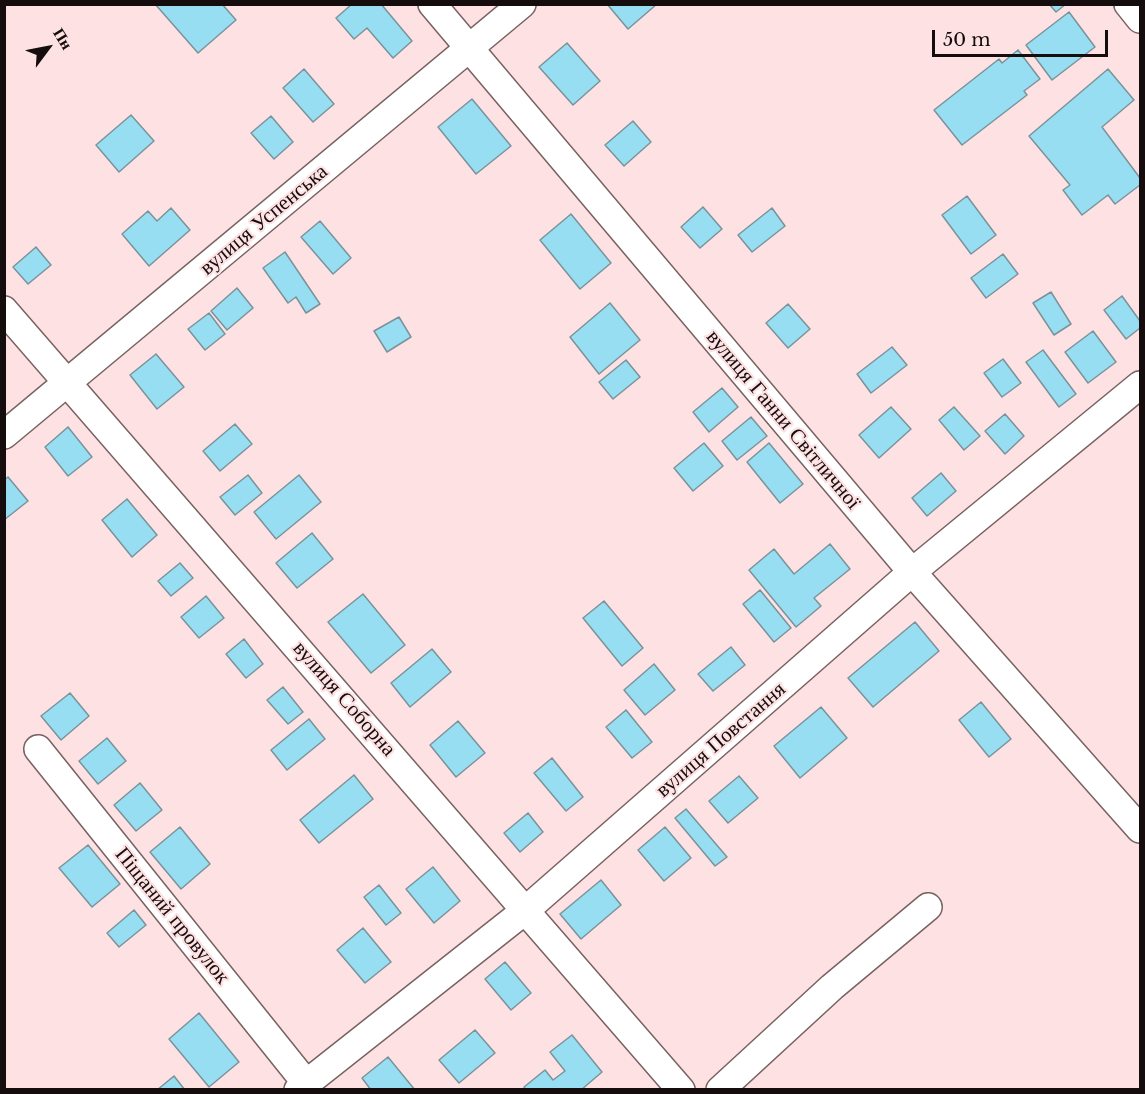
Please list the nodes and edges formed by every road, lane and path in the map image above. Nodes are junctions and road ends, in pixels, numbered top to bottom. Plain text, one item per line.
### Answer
1 (432, 4) edge
2 (522, 4) edge
3 (1128, 4) edge
4 (1140, 19) edge
5 (470, 48) junction
6 (4, 310) edge
7 (69, 383) junction
8 (1140, 386) edge
9 (4, 435) edge
10 (912, 572) junction
11 (38, 749) dead end
12 (1140, 829) edge
13 (928, 907) dead end
14 (527, 909) junction
15 (302, 1086) edge
16 (681, 1089) edge
17 (720, 1089) edge

1 - 5 street, вулиця Ганни Світличної
2 - 5 street, вулиця Успенська
3 - 4 street
5 - 7 street, вулиця Успенська
5 - 10 street, вулиця Ганни Світличної
6 - 7 street, вулиця Соборна
7 - 9 street, вулиця Успенська
7 - 14 street, вулиця Соборна
8 - 10 street, вулиця Повстання
10 - 12 street, вулиця Ганни Світличної
10 - 14 street, вулиця Повстання
11 - 15 street, Піщаний провулок
13 - 17 street
14 - 15 street, вулиця Повстання
14 - 16 street, вулиця Соборна

